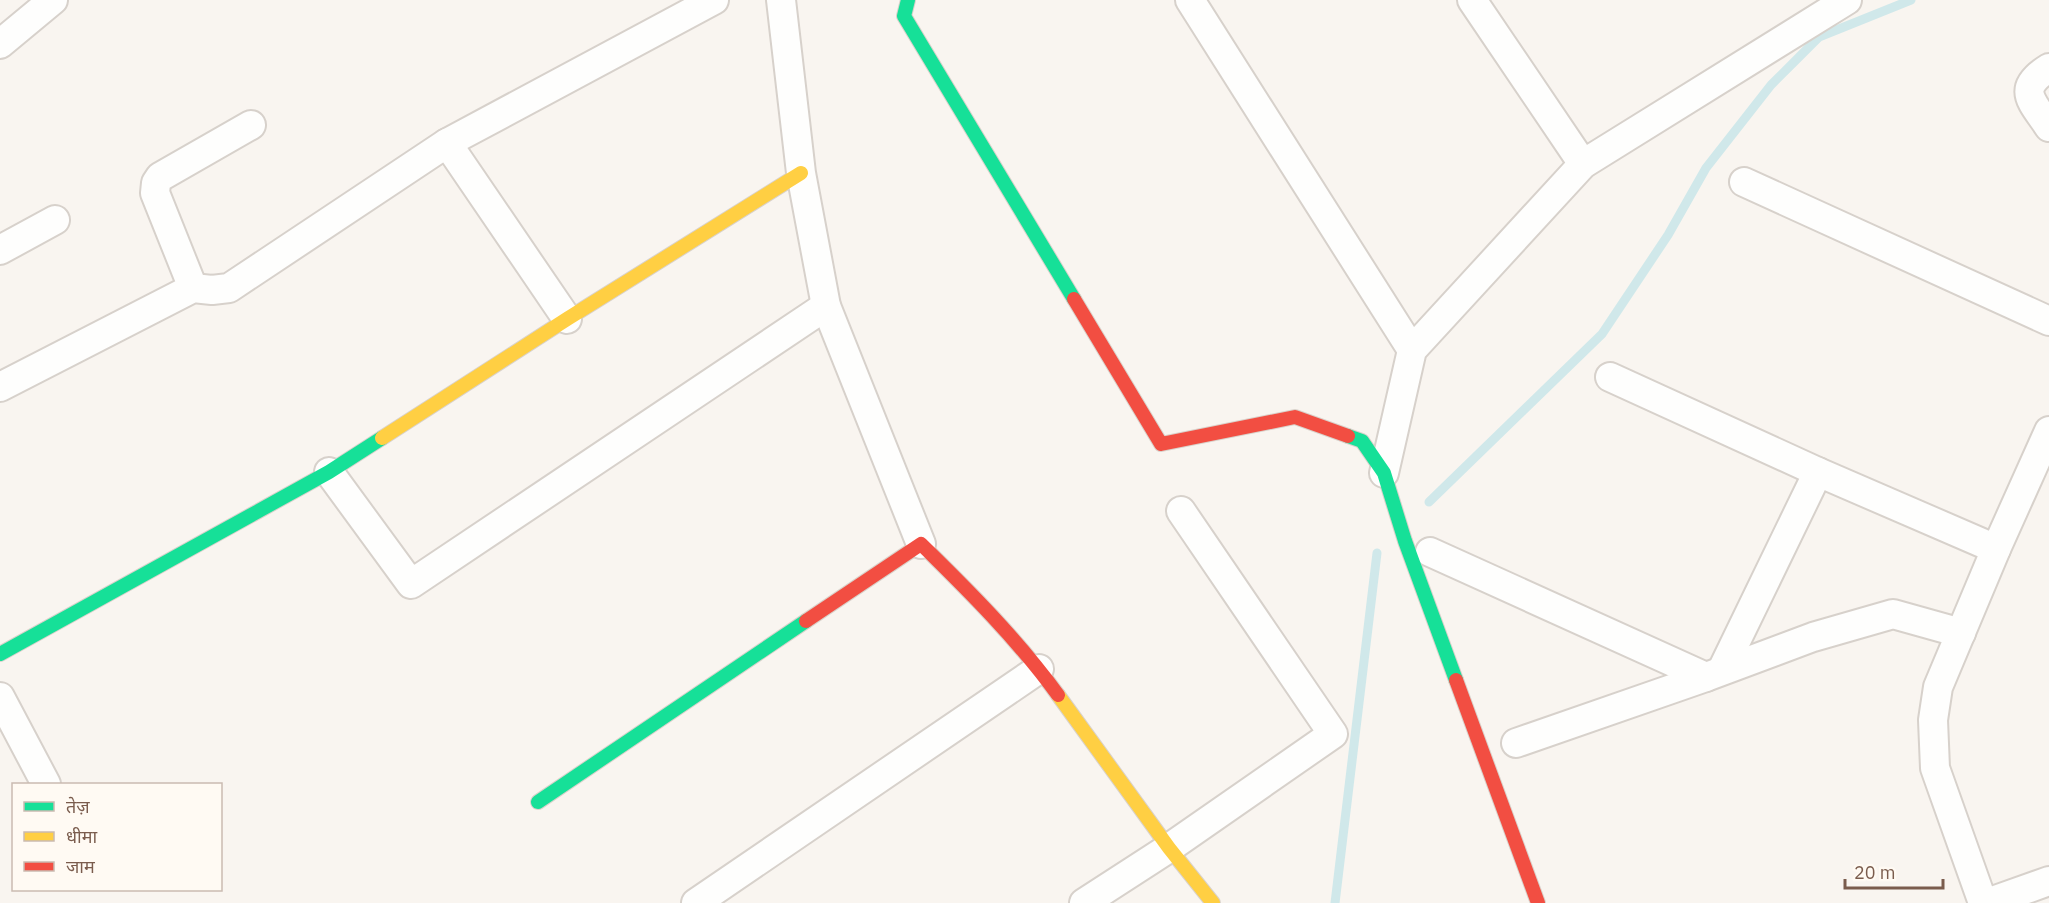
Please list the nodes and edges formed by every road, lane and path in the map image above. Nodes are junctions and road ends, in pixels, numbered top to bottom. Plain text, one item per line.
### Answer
1 (53, 0) edge
2 (714, 0) edge
3 (781, 0) edge
4 (908, 0) edge
5 (1190, 0) edge
6 (1472, 0) edge
7 (1847, 0) edge
8 (0, 44) edge
9 (2049, 68) edge
10 (251, 125) dead end
11 (2049, 127) edge
12 (447, 143) junction
13 (1583, 164) junction
14 (801, 173) junction
15 (1744, 182) dead end
16 (55, 220) dead end
17 (0, 249) edge
18 (193, 288) junction
19 (826, 306) junction
20 (567, 319) junction
21 (2049, 321) edge
22 (1412, 350) junction
23 (1610, 377) dead end
24 (0, 387) edge
25 (2049, 431) edge
26 (329, 472) junction
27 (1818, 472) junction
28 (1384, 473) junction
29 (1181, 511) dead end
30 (921, 544) junction
31 (1996, 549) junction
32 (1430, 552) dead end
33 (1961, 633) junction
34 (0, 654) edge
35 (1039, 669) junction
36 (1714, 673) junction
37 (0, 697) edge
38 (1516, 743) dead end
39 (45, 783) edge
40 (538, 802) dead end
41 (1169, 848) junction
42 (2049, 881) edge
43 (696, 903) edge
44 (1084, 903) edge
45 (1213, 903) edge
46 (1538, 903) edge
47 (1985, 903) edge

1 - 8 street
2 - 12 street
3 - 14 street
4 - 28 street
5 - 22 street
6 - 13 street
7 - 13 street
9 - 11 street
10 - 18 street
12 - 18 street
12 - 20 street
13 - 22 street
14 - 19 street
14 - 20 street
15 - 21 street
16 - 17 street
18 - 24 street
19 - 26 street
19 - 30 street
20 - 26 street
22 - 28 street
23 - 27 street
25 - 31 street
26 - 34 street
27 - 31 street
27 - 36 street
28 - 46 street
29 - 41 street
30 - 35 street
30 - 40 street
31 - 33 street
32 - 36 street
33 - 36 street
33 - 47 street
35 - 41 street
35 - 43 street
36 - 38 street
37 - 39 street
41 - 44 street
41 - 45 street
42 - 47 street

